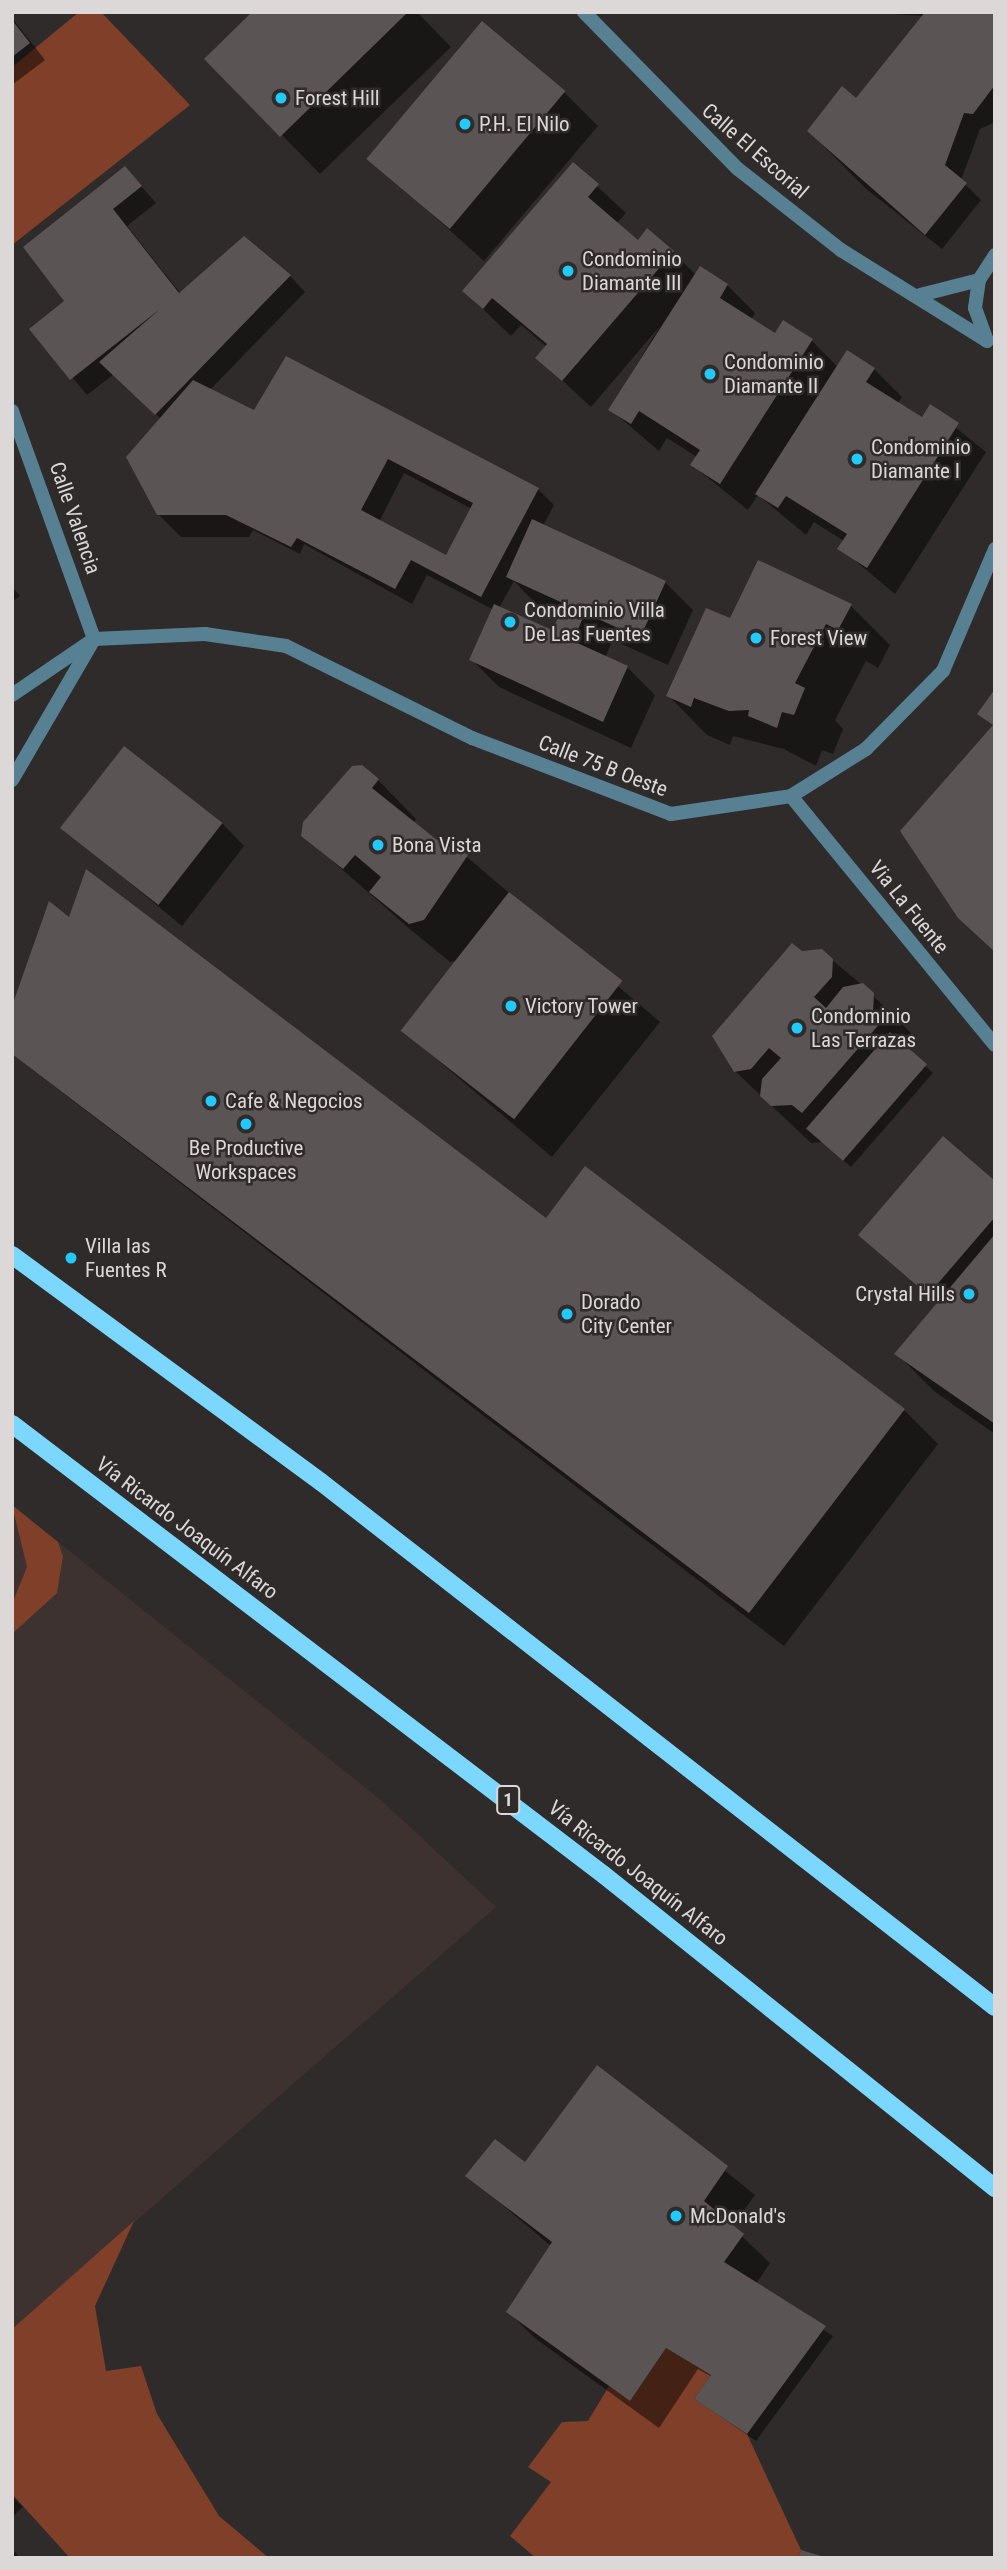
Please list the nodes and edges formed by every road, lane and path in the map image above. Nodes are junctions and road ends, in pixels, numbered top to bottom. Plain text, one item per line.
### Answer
1 (584, 12) edge
2 (995, 255) edge
3 (979, 280) junction
4 (920, 295) junction
5 (991, 343) edge
6 (12, 411) edge
7 (995, 549) edge
8 (94, 639) junction
9 (12, 695) edge
10 (12, 780) edge
11 (791, 796) junction
12 (995, 1045) edge
13 (12, 1255) edge
14 (12, 1424) edge
15 (995, 2007) edge
16 (995, 2188) edge

1 - 4 street, Calle El Escorial
2 - 3 street
3 - 4 street
3 - 5 street
4 - 5 street, Calle El Escorial
6 - 8 street, Calle Valencia
7 - 11 street, Calle 75 B Oeste
8 - 9 street
8 - 10 street
8 - 11 street, Calle 75 B Oeste
11 - 12 street, Via La Fuente
13 - 15 main road
14 - 16 main road, Vía Ricardo Joaquín Alfaro / 1

